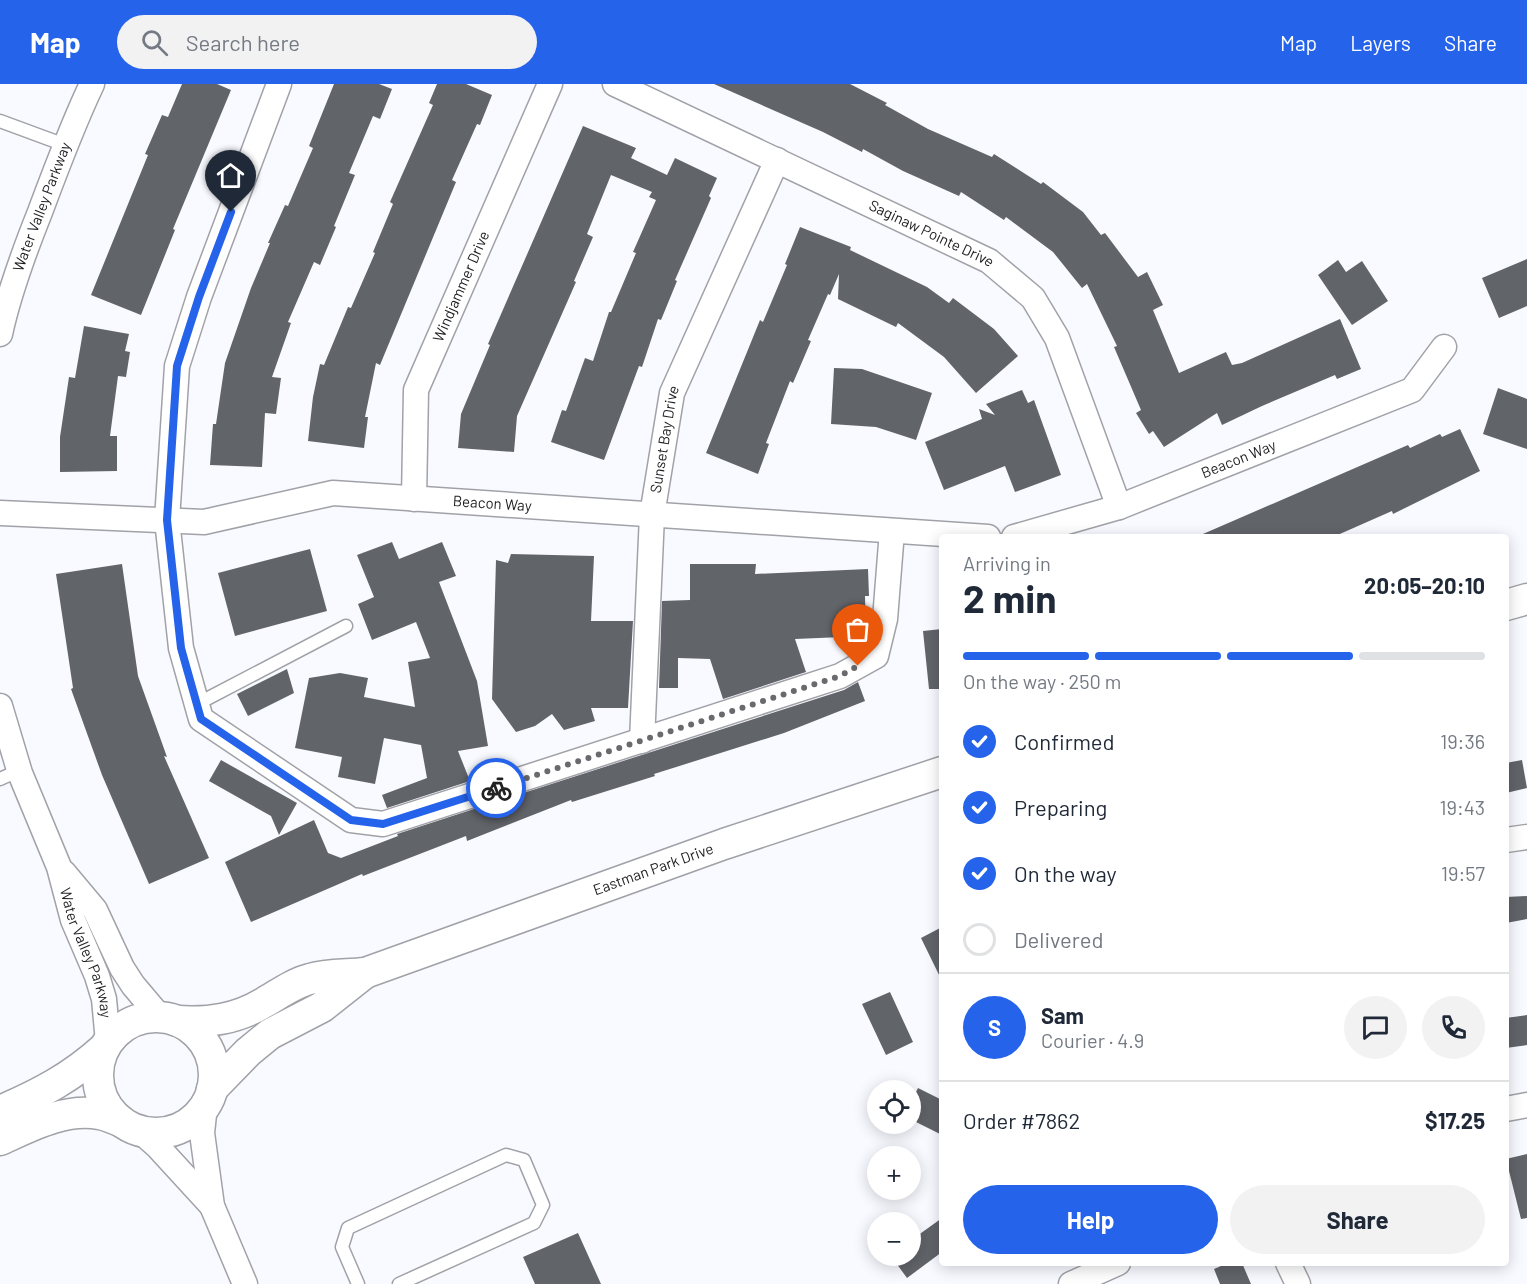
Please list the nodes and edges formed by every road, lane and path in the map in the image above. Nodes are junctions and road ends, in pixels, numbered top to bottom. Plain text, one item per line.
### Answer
1 (92, 84) edge
2 (279, 84) edge
3 (549, 84) edge
4 (615, 84) edge
5 (0, 122) edge
6 (65, 146) junction
7 (777, 160) junction
8 (0, 334) edge
9 (1444, 347) dead end
10 (414, 499) junction
11 (1119, 507) junction
12 (0, 513) edge
13 (652, 514) junction
14 (167, 520) junction
15 (892, 531) junction
16 (940, 534) edge
17 (1024, 534) edge
18 (1527, 599) edge
19 (1509, 604) edge
20 (346, 626) dead end
21 (196, 704) junction
22 (0, 706) edge
23 (642, 741) junction
24 (939, 773) edge
25 (10, 774) edge
26 (1527, 837) edge
27 (1509, 840) edge
28 (59, 867) junction
29 (365, 973) junction
30 (169, 1019) junction
31 (106, 1045) junction
32 (209, 1097) junction
33 (1527, 1105) edge
34 (1509, 1108) edge
35 (0, 1111) edge
36 (130, 1126) junction
37 (0, 1140) edge
38 (212, 1206) junction
39 (1111, 1266) edge
40 (1289, 1266) edge
41 (238, 1282) edge
42 (358, 1284) edge
43 (399, 1284) edge
44 (1071, 1284) edge
45 (1298, 1284) edge

1 - 6 street, Water Valley Parkway
2 - 14 street
3 - 10 street, Windjammer Drive
4 - 7 street, Saginaw Pointe Drive
5 - 6 lane
6 - 8 street, Water Valley Parkway
7 - 11 street, Saginaw Pointe Drive
7 - 13 street, Sunset Bay Drive
9 - 11 street, Beacon Way
10 - 13 street, Beacon Way
10 - 14 street, Beacon Way
11 - 17 street, Beacon Way
12 - 14 street, Beacon Way
13 - 15 street, Beacon Way
13 - 23 street, Sunset Bay Drive
14 - 21 street
15 - 16 street, Beacon Way
15 - 23 street
18 - 19 street
20 - 21 lane
21 - 23 street
22 - 25 street, Water Valley Parkway
24 - 29 street, Eastman Park Drive
25 - 28 street, Water Valley Parkway
26 - 27 street
28 - 30 street, Water Valley Parkway
28 - 31 street, Water Valley Parkway
29 - 30 street, Eastman Park Drive
29 - 32 street, Eastman Park Drive
30 - 31 street
30 - 32 street
31 - 35 street
31 - 36 street
32 - 36 street
32 - 38 street
33 - 34 street
36 - 37 street
36 - 38 street
38 - 41 street
39 - 44 street
40 - 45 street
42 - 43 lane

